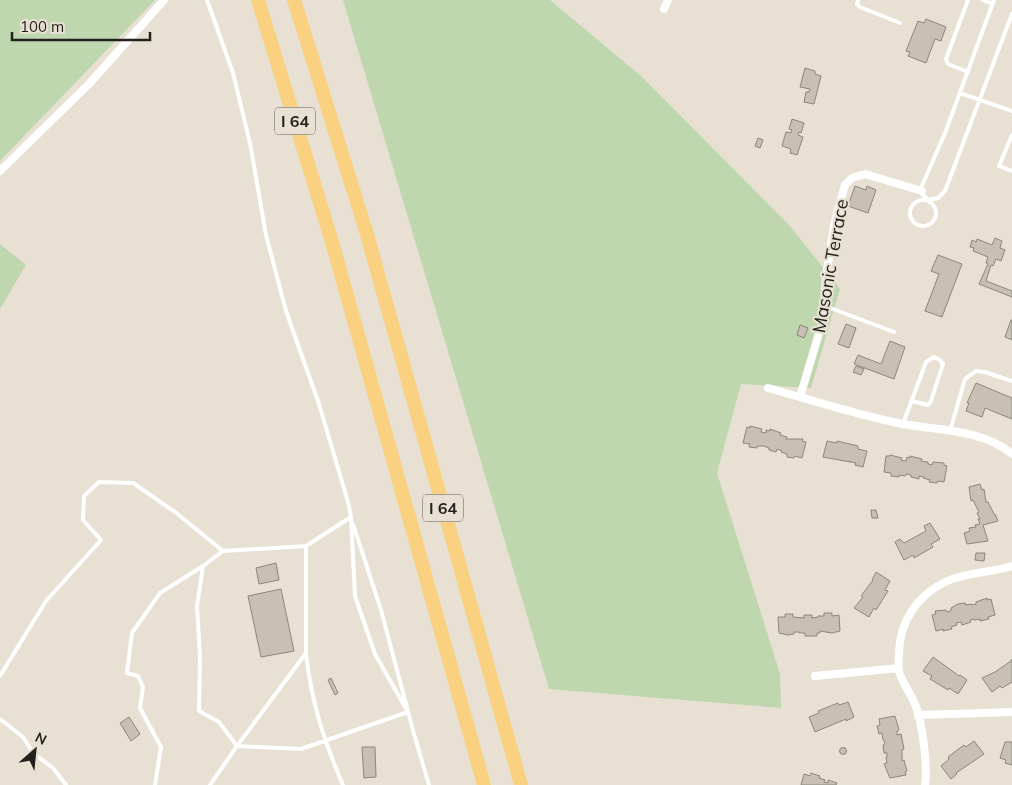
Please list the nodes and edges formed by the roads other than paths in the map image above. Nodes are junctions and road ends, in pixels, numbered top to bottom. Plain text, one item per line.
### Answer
1 (164, 0) edge
2 (207, 0) edge
3 (258, 0) edge
4 (294, 0) edge
5 (668, 0) edge
6 (858, 0) edge
7 (968, 0) edge
8 (983, 0) edge
9 (994, 2) edge
10 (664, 9) dead end
11 (1012, 14) edge
12 (900, 23) dead end
13 (968, 72) junction
14 (960, 93) junction
15 (980, 99) junction
16 (1012, 111) edge
17 (1012, 135) edge
18 (0, 171) edge
19 (1012, 171) edge
20 (922, 191) junction
21 (928, 200) junction
22 (824, 306) junction
23 (894, 332) dead end
24 (1012, 381) edge
25 (768, 388) dead end
26 (800, 397) junction
27 (912, 401) junction
28 (903, 424) junction
29 (950, 431) junction
30 (1012, 454) edge
31 (351, 518) junction
32 (306, 546) junction
33 (222, 551) junction
34 (202, 566) junction
35 (1012, 566) edge
36 (306, 653) junction
37 (899, 668) junction
38 (0, 676) edge
39 (815, 676) dead end
40 (408, 712) junction
41 (1012, 712) edge
42 (918, 715) junction
43 (0, 719) edge
44 (325, 741) junction
45 (237, 746) junction
46 (66, 785) edge
47 (155, 785) edge
48 (210, 785) edge
49 (343, 785) edge
50 (429, 785) edge
51 (484, 785) edge
52 (521, 785) edge
53 (925, 785) edge

1 - 18 street
2 - 31 lane
3 - 51 highway, I 64
4 - 52 highway, I 64
5 - 10 street
6 - 12 lane
7 - 13 lane
8 - 9 lane
9 - 13 lane
11 - 15 lane
13 - 14 lane
14 - 15 lane
14 - 20 lane
15 - 16 lane
15 - 21 lane
17 - 19 lane
20 - 21 lane
20 - 22 street, Masonic Terrace
21 - 21 lane
22 - 23 lane
22 - 26 street, Masonic Terrace
24 - 29 lane
25 - 26 street
26 - 28 street
27 - 27 lane
27 - 28 lane
28 - 29 street
29 - 30 street
31 - 32 lane
31 - 40 lane
31 - 40 lane
32 - 33 lane
32 - 36 lane
33 - 34 lane
33 - 38 lane
34 - 45 lane
34 - 47 lane
35 - 37 street
36 - 44 lane
36 - 45 lane
37 - 39 street
37 - 42 street
40 - 44 lane
40 - 50 lane
41 - 42 street
42 - 53 street
43 - 46 lane
44 - 45 lane
44 - 49 lane
45 - 48 lane

